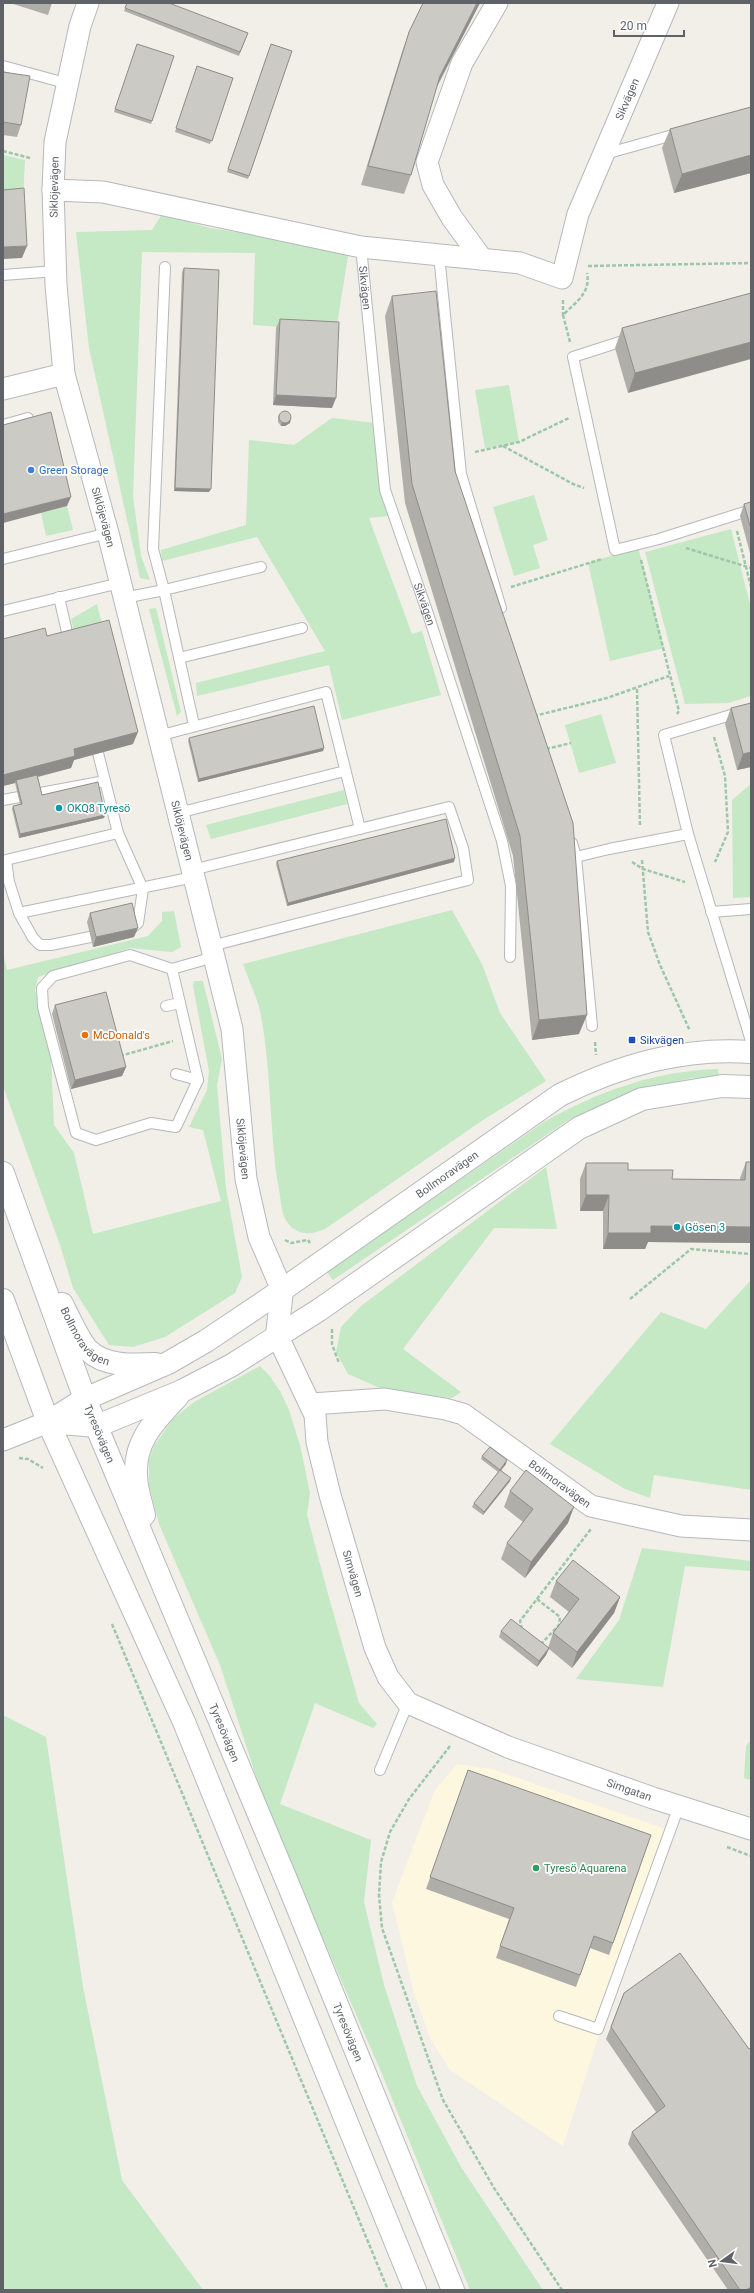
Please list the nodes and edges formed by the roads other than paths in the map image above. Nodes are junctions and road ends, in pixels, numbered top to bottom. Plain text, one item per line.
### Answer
1 (88, 3) edge
2 (497, 3) edge
3 (668, 3) edge
4 (3, 66) edge
5 (68, 84) junction
6 (692, 130) edge
7 (603, 154) junction
8 (52, 190) junction
9 (361, 246) junction
10 (439, 255) junction
11 (482, 259) junction
12 (165, 266) dead end
13 (56, 271) junction
14 (3, 275) edge
15 (639, 336) edge
16 (64, 374) junction
17 (3, 389) edge
18 (28, 418) edge
19 (3, 425) edge
20 (751, 510) edge
21 (108, 533) junction
22 (3, 559) edge
23 (261, 567) dead end
24 (164, 590) junction
25 (122, 591) junction
26 (59, 597) junction
27 (3, 611) edge
28 (505, 621) edge
29 (302, 628) dead end
30 (69, 641) edge
31 (179, 658) junction
32 (751, 709) edge
33 (194, 726) junction
34 (158, 736) junction
35 (98, 753) edge
36 (345, 771) junction
37 (105, 781) junction
38 (3, 800) edge
39 (178, 813) junction
40 (360, 830) junction
41 (118, 833) junction
42 (688, 834) junction
43 (570, 836) edge
44 (576, 857) junction
45 (5, 858) edge
46 (193, 874) junction
47 (143, 889) junction
48 (751, 909) edge
49 (711, 912) junction
50 (19, 913) junction
51 (132, 928) edge
52 (90, 937) dead end
53 (212, 952) junction
54 (510, 957) dead end
55 (172, 969) junction
56 (180, 1003) junction
57 (166, 1006) dead end
58 (592, 1026) road end
59 (749, 1027) edge
60 (751, 1041) edge
61 (751, 1052) edge
62 (176, 1074) dead end
63 (198, 1080) junction
64 (751, 1087) edge
65 (3, 1173) edge
66 (34, 1257) junction
67 (282, 1290) junction
68 (3, 1300) edge
69 (277, 1335) junction
70 (168, 1363) junction
71 (182, 1391) junction
72 (85, 1399) junction
73 (311, 1404) junction
74 (48, 1422) junction
75 (97, 1426) junction
76 (3, 1440) edge
77 (751, 1530) edge
78 (154, 1561) junction
79 (408, 1703) junction
80 (508, 1747) joint
81 (380, 1770) dead end
82 (680, 1806) junction
83 (751, 1829) edge
84 (559, 2016) dead end
85 (415, 2290) edge
86 (453, 2290) edge

1 - 5 street, Siklöjevägen
2 - 11 street
3 - 7 street, Sikvägen
4 - 5 lane
5 - 8 street, Siklöjevägen
6 - 7 lane
7 - 11 street, Sikvägen
8 - 9 street, Sikvägen
8 - 13 street, Siklöjevägen
9 - 10 street, Sikvägen
9 - 54 lane, Sikvägen
10 - 11 street, Sikvägen
10 - 28 lane
12 - 24 lane
13 - 14 lane
13 - 16 street, Siklöjevägen
15 - 20 lane
16 - 17 street
16 - 21 street, Siklöjevägen
18 - 19 lane
21 - 22 lane
21 - 25 street, Siklöjevägen
23 - 24 lane
24 - 25 lane
24 - 31 lane
25 - 26 lane
25 - 34 street, Siklöjevägen
26 - 27 lane
26 - 30 lane
29 - 31 lane
31 - 33 lane
32 - 42 lane
33 - 34 lane
33 - 36 lane
34 - 39 street, Siklöjevägen
35 - 37 lane
36 - 39 lane
36 - 40 lane
37 - 38 lane
37 - 41 lane
39 - 46 street, Siklöjevägen
40 - 46 lane
40 - 53 lane
41 - 45 lane
41 - 47 lane
42 - 44 lane
42 - 49 lane
43 - 44 lane
44 - 58 lane
45 - 50 lane
46 - 47 lane
46 - 53 street, Siklöjevägen
47 - 50 lane
47 - 51 lane
48 - 49 lane
49 - 59 lane
50 - 52 lane
53 - 55 lane
53 - 67 street, Siklöjevägen
55 - 56 lane
55 - 63 lane
56 - 57 lane
56 - 63 lane
59 - 60 lane
61 - 67 main road, Bollmoravägen
62 - 63 lane
64 - 69 main road
65 - 66 main road, Tyresövägen
66 - 70 main road, Bollmoravägen
66 - 72 main road, Tyresövägen
67 - 69 main road
67 - 70 main road, Bollmoravägen
68 - 74 main road
69 - 71 main road
69 - 73 street, Simvägen
70 - 72 main road, Bollmoravägen
71 - 75 main road
71 - 78 main road
72 - 74 main road, Bollmoravägen
72 - 75 main road, Tyresövägen
73 - 77 street, Bollmoravägen
73 - 79 street, Simvägen
74 - 75 main road
74 - 76 street
74 - 85 main road
75 - 78 main road, Tyresövägen
78 - 86 main road, Tyresövägen
79 - 80 street, Simvägen
79 - 81 lane
80 - 82 street, Simgatan
82 - 83 street, Simgatan
82 - 84 lane

